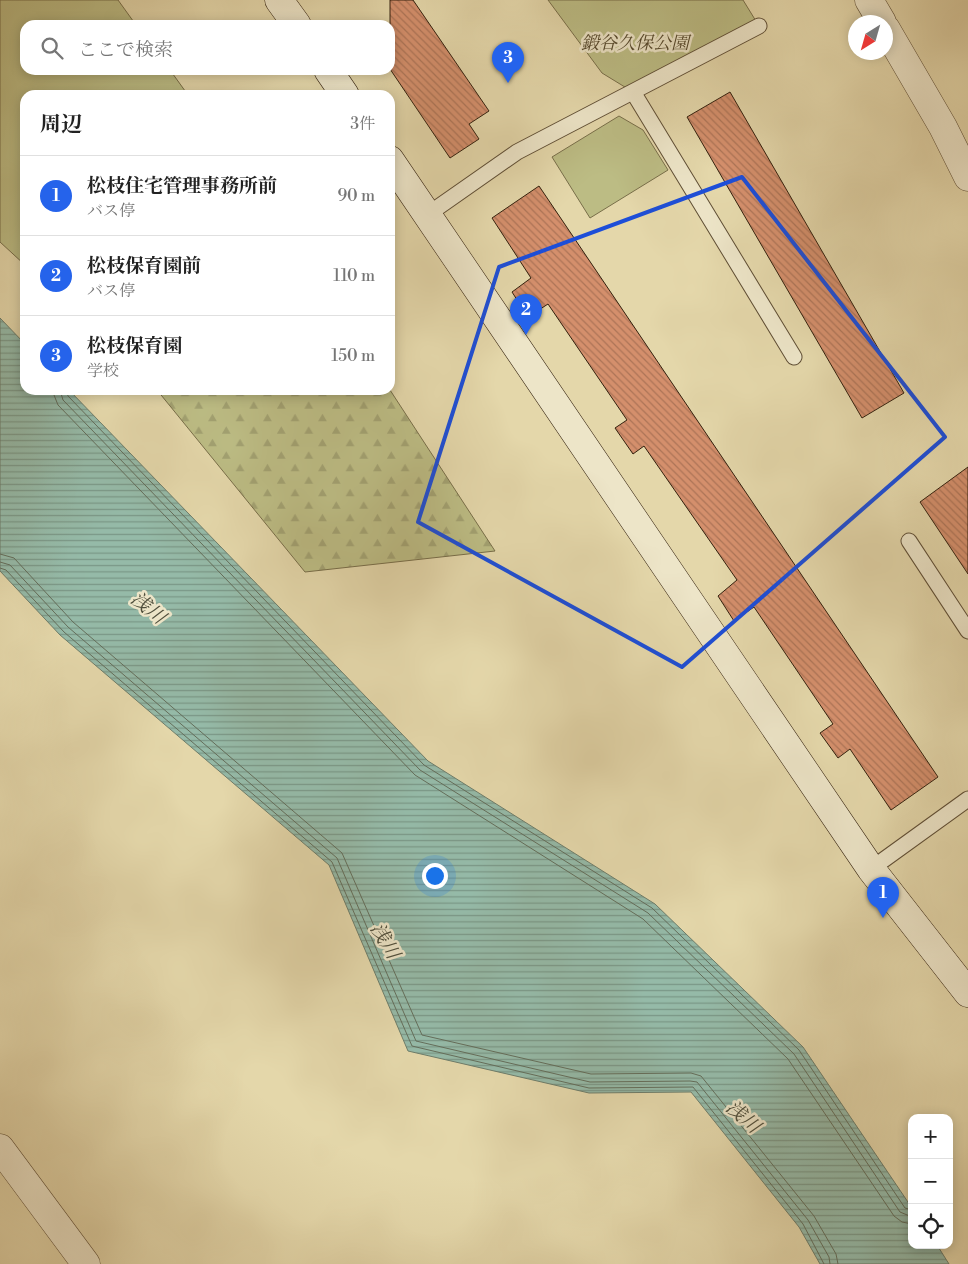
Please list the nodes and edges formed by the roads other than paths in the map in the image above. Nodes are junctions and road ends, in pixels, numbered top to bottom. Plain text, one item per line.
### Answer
1 (279, 0) edge
2 (869, 0) edge
3 (878, 15) edge
4 (293, 20) edge
5 (759, 26) dead end
6 (893, 41) edge
7 (331, 75) edge
8 (342, 90) edge
9 (633, 92) junction
10 (395, 167) edge
11 (968, 177) edge
12 (427, 215) junction
13 (794, 357) dead end
14 (909, 541) dead end
15 (968, 631) edge
16 (968, 799) edge
17 (871, 869) junction
18 (968, 992) edge
19 (0, 1148) edge
20 (86, 1264) edge

1 - 4 street
2 - 3 street
5 - 9 lane
6 - 11 street
7 - 8 street
9 - 12 lane
9 - 13 lane
10 - 12 street
12 - 17 street
14 - 15 lane
16 - 17 lane
17 - 18 street
19 - 20 street

